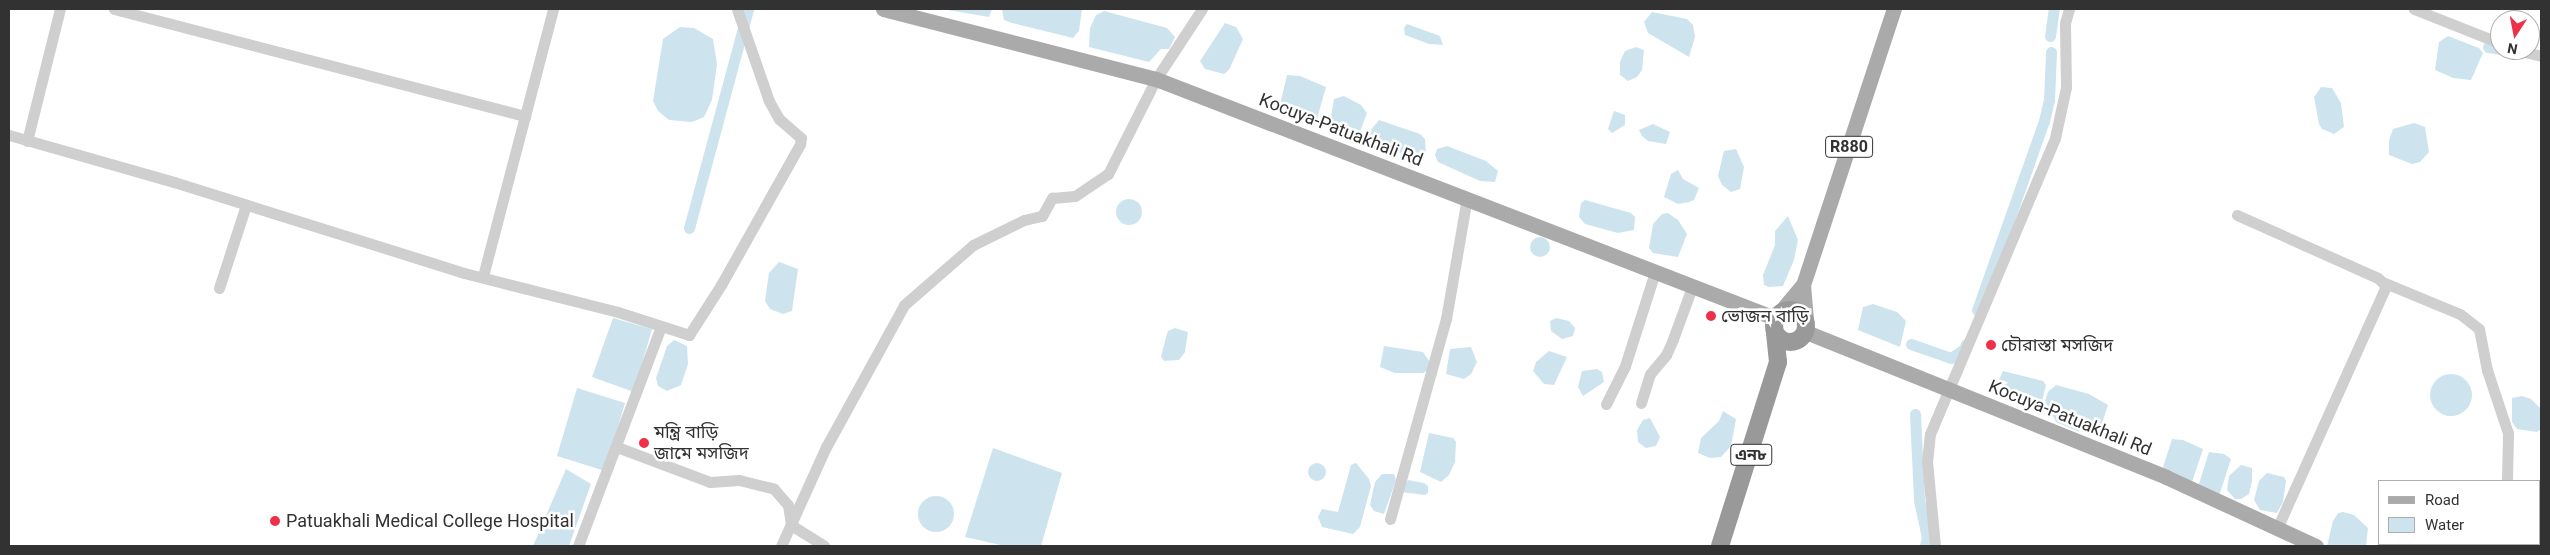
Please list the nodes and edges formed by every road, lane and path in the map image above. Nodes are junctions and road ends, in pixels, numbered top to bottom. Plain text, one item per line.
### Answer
1 (60, 9) edge
2 (114, 9) edge
3 (553, 9) edge
4 (885, 9) edge
5 (1202, 9) edge
6 (1894, 9) edge
7 (2069, 9) edge
8 (2414, 9) edge
9 (738, 11) edge
10 (139, 12) edge
11 (2490, 39) edge
12 (1156, 79) junction
13 (525, 116) junction
14 (9, 136) edge
15 (27, 141) junction
16 (1467, 198) junction
17 (246, 205) junction
18 (2237, 215) dead end
19 (1656, 272) junction
20 (484, 276) junction
21 (2384, 282) junction
22 (1803, 285) junction
23 (1692, 287) junction
24 (219, 288) dead end
25 (1777, 322) junction
26 (661, 326) junction
27 (1803, 332) junction
28 (1778, 362) junction
29 (1951, 390) junction
30 (1641, 403) dead end
31 (1606, 404) dead end
32 (617, 447) junction
33 (2507, 480) edge
34 (1390, 519) dead end
35 (791, 525) junction
36 (2278, 528) junction
37 (578, 546) edge
38 (781, 546) edge
39 (824, 546) edge
40 (1720, 546) edge
41 (1935, 546) edge
42 (2316, 546) edge

1 - 15 street
2 - 10 street
3 - 13 street
4 - 12 main road, Kocuya-Patuakhali Rd
5 - 12 street
6 - 22 main road, R880
7 - 29 street
8 - 11 street
9 - 26 street
10 - 13 street
12 - 16 main road, Kocuya-Patuakhali Rd
12 - 35 street
13 - 20 street
14 - 15 street
15 - 17 street
16 - 19 main road, Kocuya-Patuakhali Rd
16 - 34 street
17 - 20 street
17 - 24 street
18 - 21 street
19 - 23 main road, Kocuya-Patuakhali Rd
19 - 31 street
20 - 26 street
21 - 33 street
21 - 36 street
22 - 25 main road
22 - 27 main road
23 - 25 main road, Kocuya-Patuakhali Rd
23 - 30 street
25 - 27 highway
25 - 27 highway
25 - 28 highway, এন৮
26 - 32 street
27 - 28 highway, এন৮
27 - 29 main road, Kocuya-Patuakhali Rd
28 - 40 highway, এন৮
29 - 36 main road, Kocuya-Patuakhali Rd
29 - 41 street
32 - 35 street
32 - 37 street
35 - 38 street
35 - 39 street
36 - 42 main road, Kocuya-Patuakhali Rd

